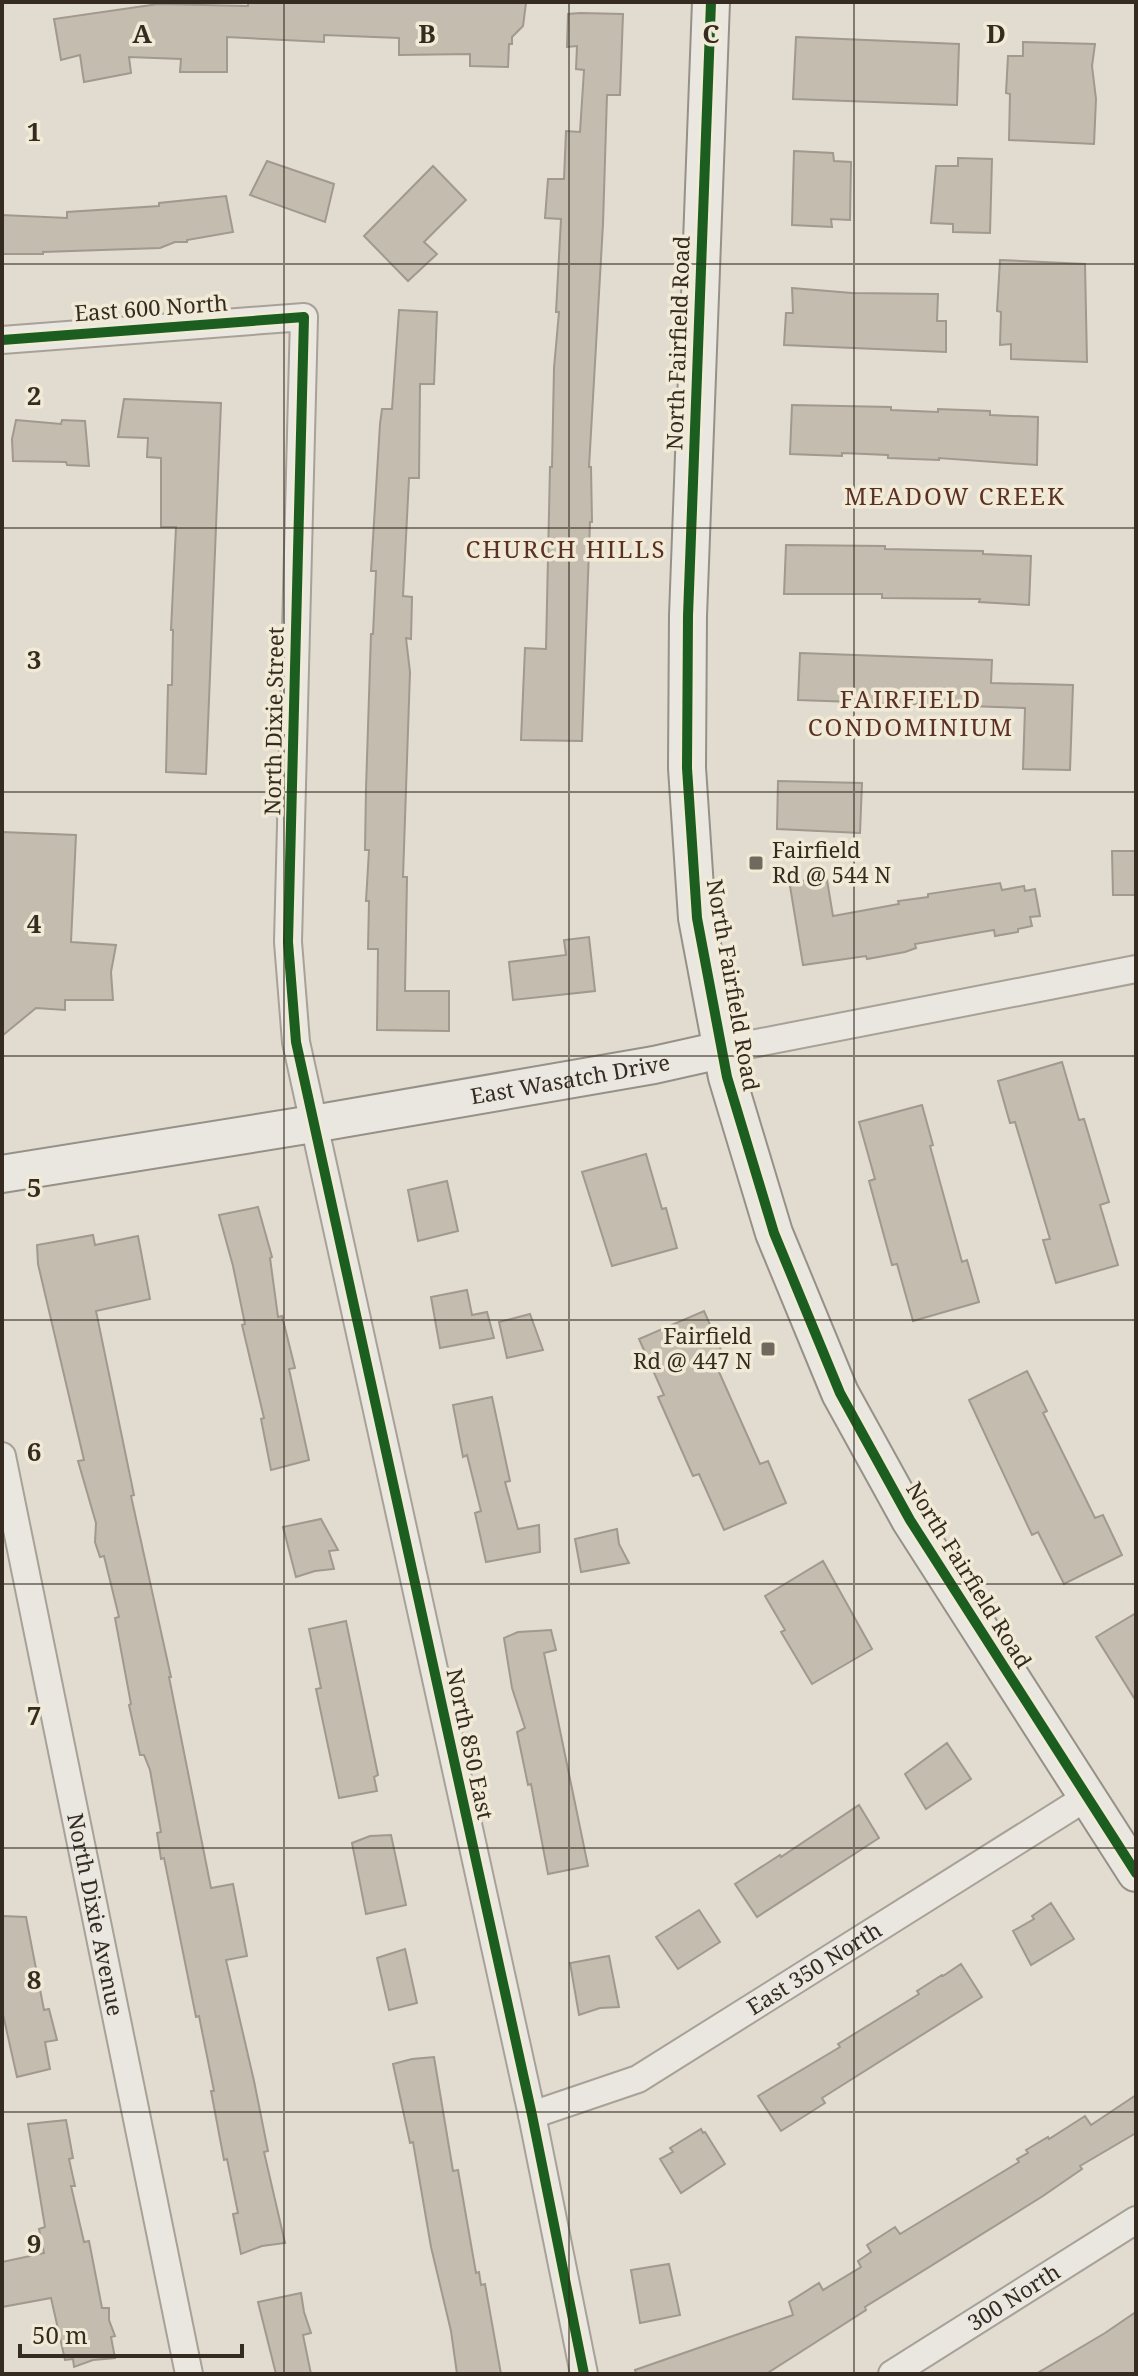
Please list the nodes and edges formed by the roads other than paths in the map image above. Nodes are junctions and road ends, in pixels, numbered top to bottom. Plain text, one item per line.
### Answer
1 (711, 2) edge
2 (304, 317) joint
3 (2, 340) edge
4 (1136, 969) edge
5 (721, 1050) junction
6 (313, 1124) junction
7 (2, 1174) edge
8 (2, 1456) edge
9 (1087, 1797) junction
10 (1136, 1873) edge
11 (532, 2115) junction
12 (1136, 2220) edge
13 (189, 2374) edge
14 (584, 2374) edge
15 (892, 2374) edge

1 - 5 main road, North Fairfield Road
2 - 3 street, East 600 North
2 - 6 street, North Dixie Street
4 - 5 street, East Wasatch Drive
5 - 6 main road, East Wasatch Drive
5 - 9 main road, North Fairfield Road
6 - 7 main road, East Wasatch Drive
6 - 11 street, North 850 East
8 - 13 street, North Dixie Avenue
9 - 10 main road, North Fairfield Road
9 - 11 street, East 350 North
11 - 14 street, North 850 East
12 - 15 street, 300 North

